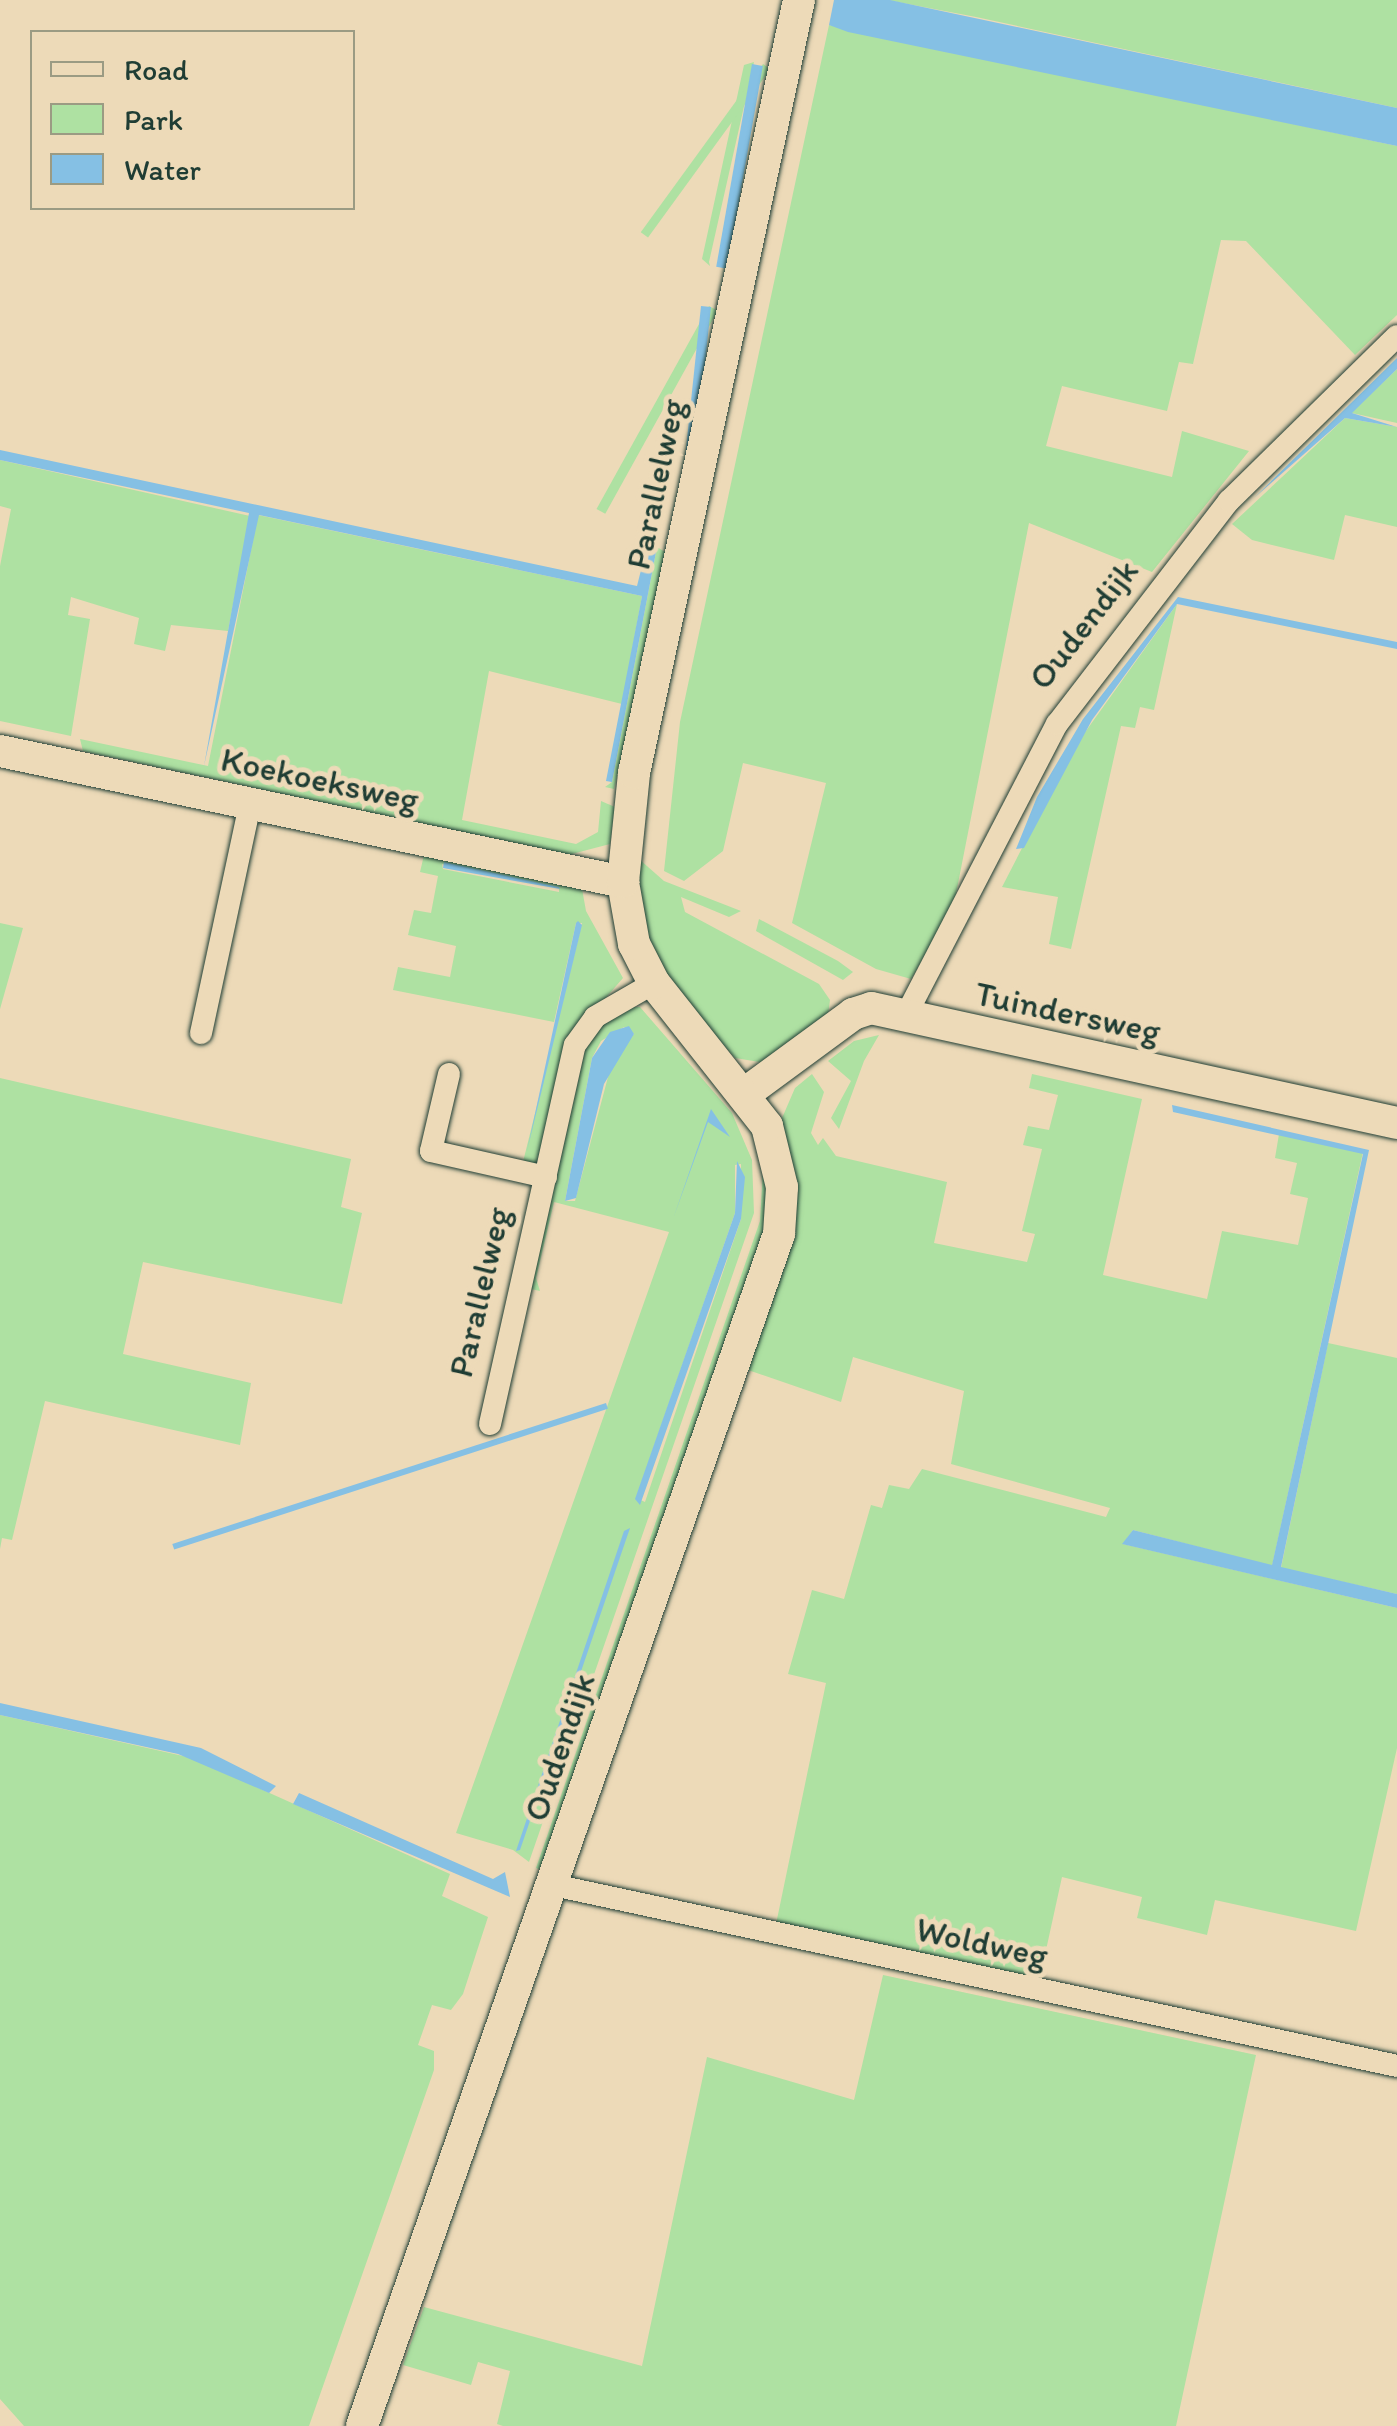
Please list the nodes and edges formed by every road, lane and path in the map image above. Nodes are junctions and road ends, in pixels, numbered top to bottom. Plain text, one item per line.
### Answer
1 (799, 0) edge
2 (1397, 336) edge
3 (0, 751) edge
4 (250, 805) junction
5 (623, 882) junction
6 (654, 983) junction
7 (906, 1015) junction
8 (201, 1033) dead end
9 (449, 1074) dead end
10 (747, 1092) junction
11 (1397, 1123) edge
12 (546, 1177) junction
13 (490, 1424) dead end
14 (553, 1886) junction
15 (1397, 2066) edge
16 (362, 2426) edge

1 - 5 street, Parallelweg
2 - 7 street, Oudendijk
3 - 4 street, Koekoeksweg
4 - 5 street, Koekoeksweg
4 - 8 street
5 - 6 street, Parallelweg
6 - 10 street, Parallelweg
6 - 12 street, Parallelweg
7 - 10 street, Tuindersweg
7 - 11 street, Tuindersweg
9 - 12 street
10 - 14 street, Oudendijk
12 - 13 street, Parallelweg
14 - 15 street, Woldweg
14 - 16 street, Oudendijk

